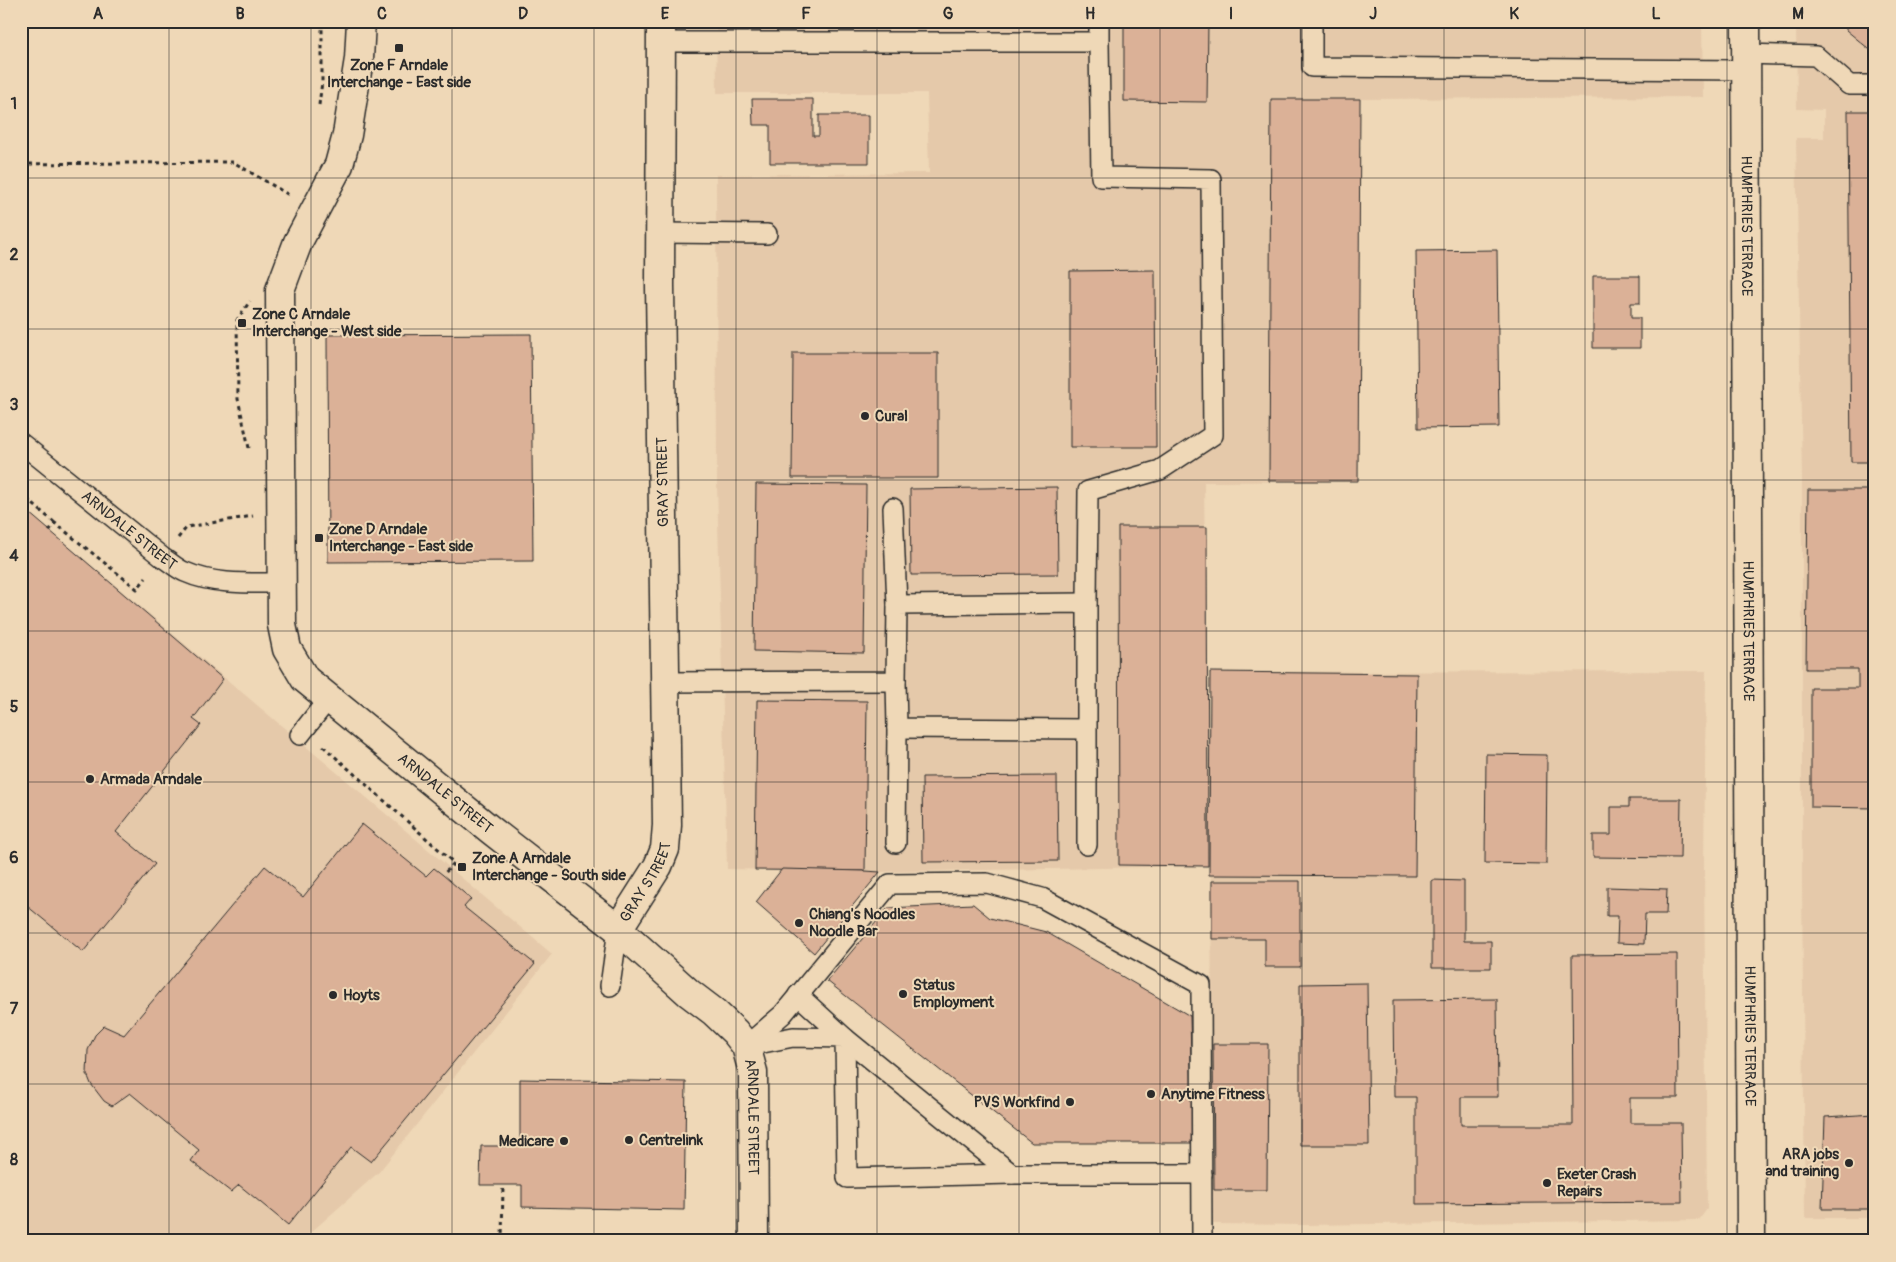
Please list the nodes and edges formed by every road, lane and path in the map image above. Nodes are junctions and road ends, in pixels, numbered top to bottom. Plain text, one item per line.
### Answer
1 (361, 21) edge
2 (1099, 21) edge
3 (1312, 21) edge
4 (1746, 21) edge
5 (661, 32) edge
6 (1099, 42) junction
7 (1747, 62) junction
8 (1875, 84) edge
9 (21, 164) edge
10 (316, 210) junction
11 (660, 232) junction
12 (767, 234) dead end
13 (21, 443) edge
14 (21, 494) edge
15 (893, 508) dead end
16 (56, 523) junction
17 (49, 531) dead end
18 (162, 557) junction
19 (281, 583) junction
20 (1087, 603) junction
21 (897, 605) junction
22 (896, 681) junction
23 (666, 682) junction
24 (330, 698) junction
25 (897, 728) junction
26 (1086, 729) junction
27 (302, 732) joint
28 (896, 843) dead end
29 (1087, 845) dead end
30 (443, 875) dead end
31 (618, 928) junction
32 (610, 986) dead end
33 (798, 995) junction
34 (844, 1038) junction
35 (746, 1046) junction
36 (1012, 1174) junction
37 (1202, 1174) junction
38 (502, 1185) dead end
39 (502, 1241) edge
40 (754, 1241) edge
41 (1202, 1241) edge
42 (1752, 1241) edge

1 - 10 street
2 - 6 lane
3 - 7 lane
4 - 7 street, HUMPHRIES TERRACE
5 - 6 lane
5 - 11 street, GRAY STREET
6 - 20 lane
7 - 8 lane
7 - 42 street, HUMPHRIES TERRACE
9 - 10 path
10 - 19 street
11 - 12 lane
11 - 23 street, GRAY STREET
13 - 18 lane, ARNDALE STREET
14 - 16 path
15 - 21 lane
16 - 17 path
16 - 18 path
18 - 19 lane, ARNDALE STREET
19 - 24 street, ARNDALE STREET
20 - 21 lane
20 - 26 lane
21 - 22 lane
22 - 23 lane
22 - 25 lane
23 - 31 street, GRAY STREET
24 - 27 lane
24 - 31 street, ARNDALE STREET
25 - 26 lane
25 - 28 lane
26 - 29 lane
27 - 30 path
31 - 32 lane
31 - 35 street, ARNDALE STREET
33 - 34 lane
33 - 35 lane
33 - 37 lane
34 - 35 lane
34 - 36 lane
34 - 36 lane
35 - 40 street, ARNDALE STREET
36 - 37 lane
37 - 41 lane
38 - 39 path

